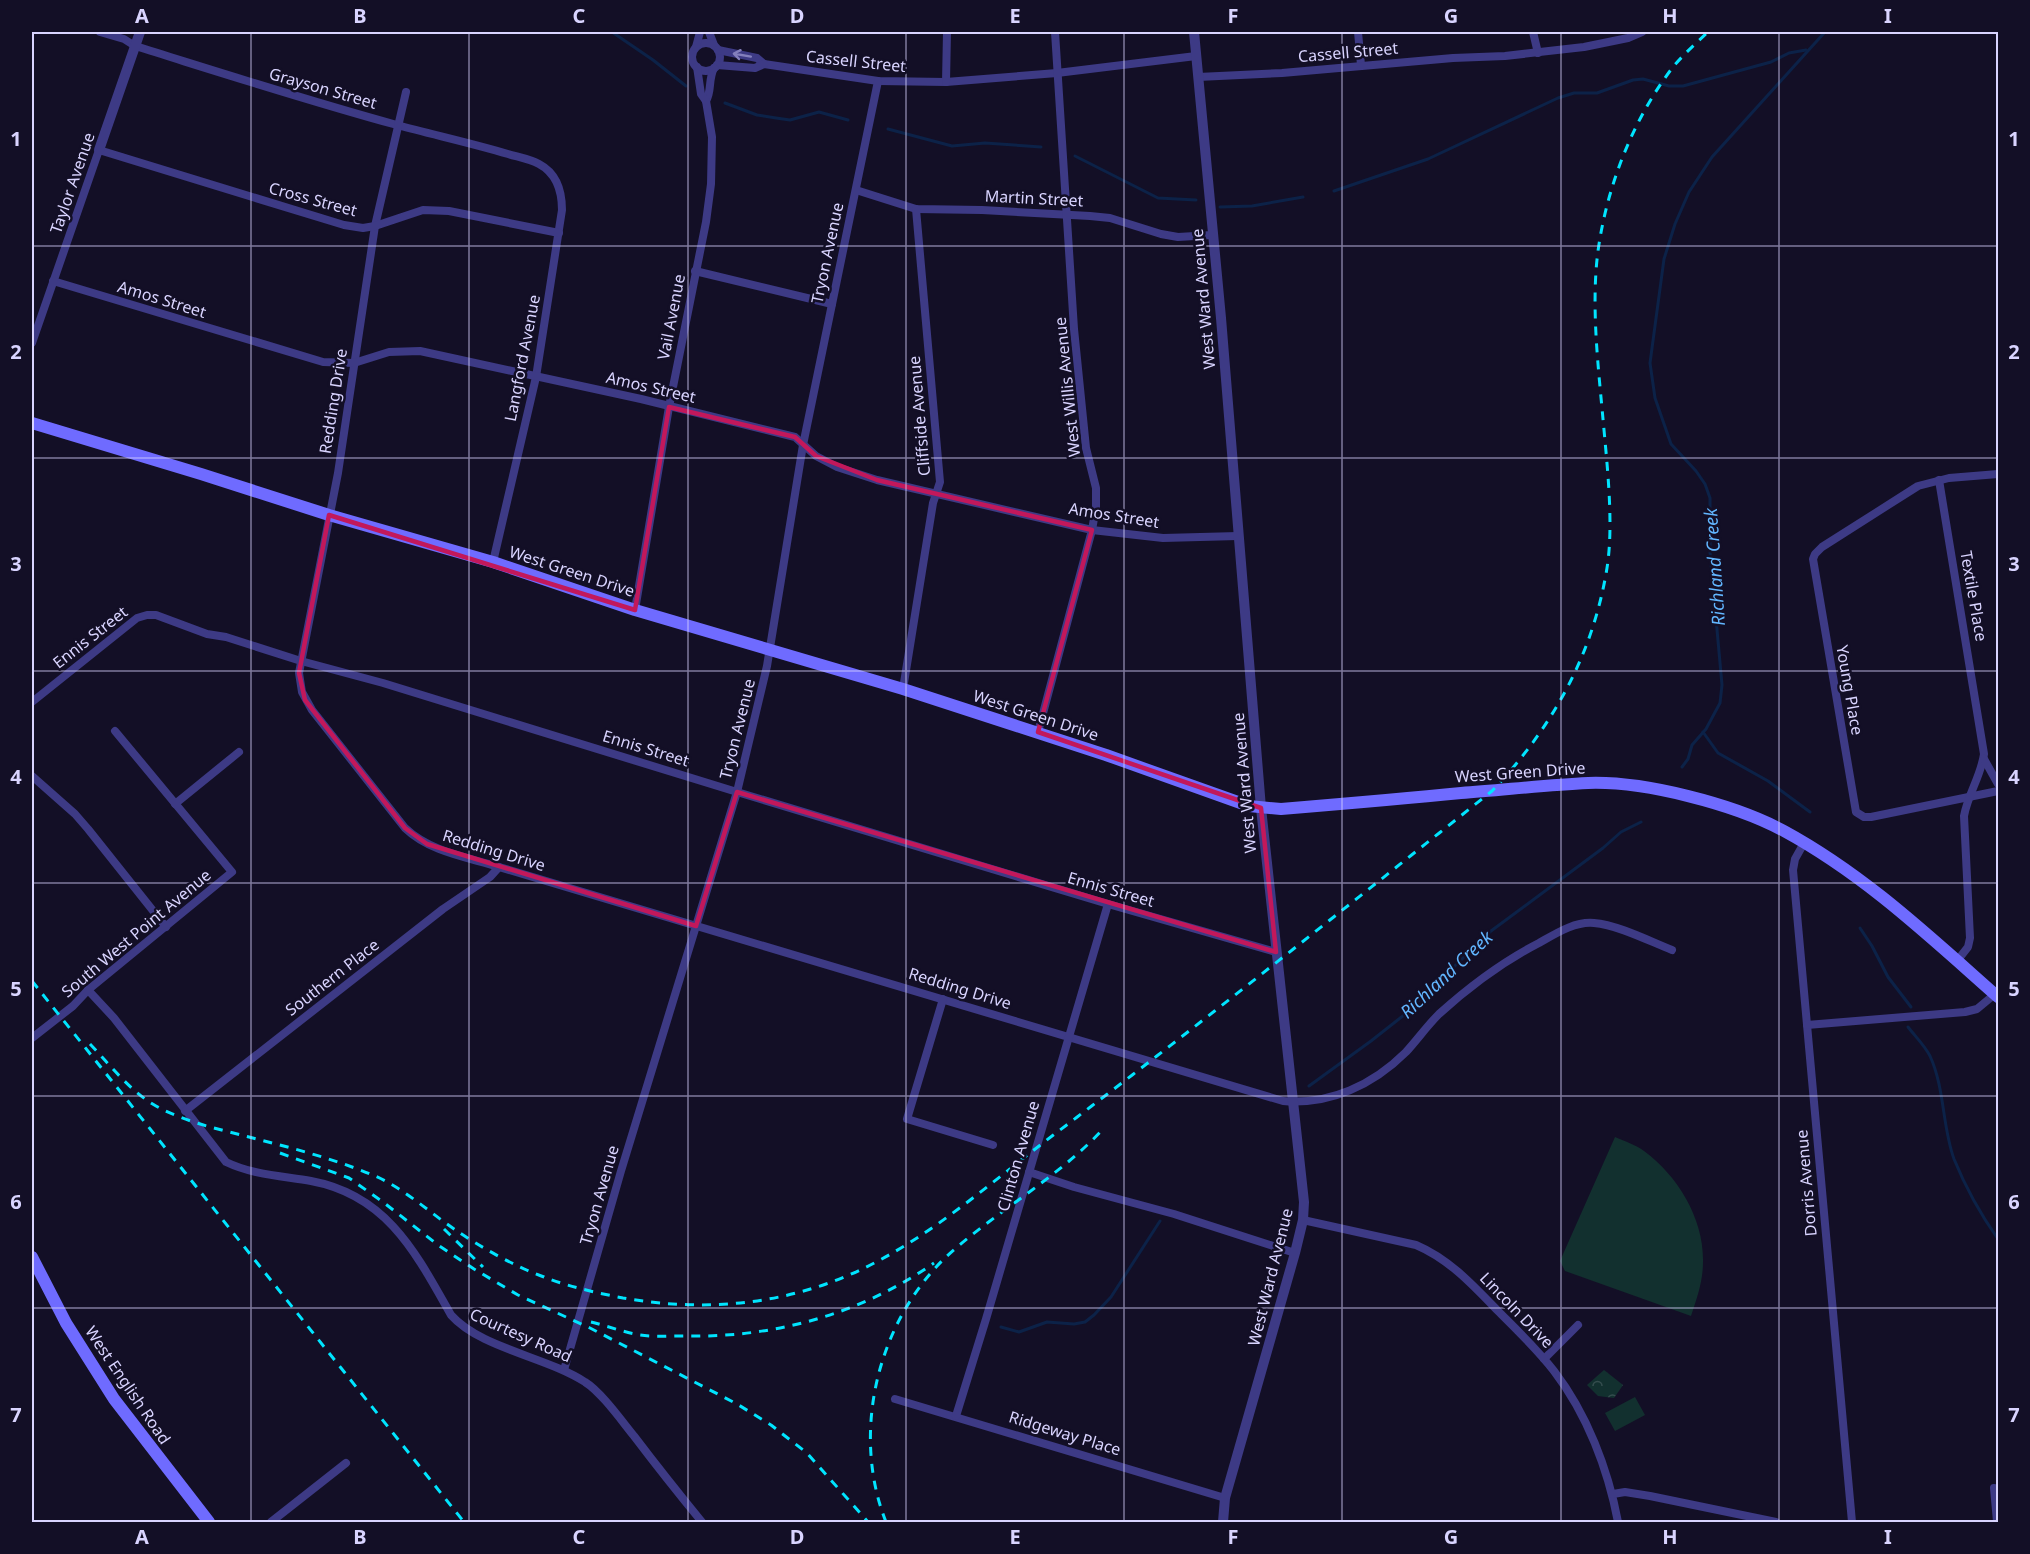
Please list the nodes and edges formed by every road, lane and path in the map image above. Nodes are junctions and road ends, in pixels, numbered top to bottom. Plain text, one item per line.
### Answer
1 (100, 32) edge
2 (140, 32) edge
3 (700, 32) edge
4 (709, 32) edge
5 (947, 32) edge
6 (1055, 32) edge
7 (1194, 32) edge
8 (1358, 32) edge
9 (1533, 32) edge
10 (1642, 32) edge
11 (135, 46) junction
12 (696, 47) junction
13 (716, 47) junction
14 (1538, 53) junction
15 (1196, 56) junction
16 (764, 64) junction
17 (1361, 65) junction
18 (697, 67) junction
19 (715, 67) junction
20 (1057, 73) junction
21 (1198, 77) junction
22 (878, 81) junction
23 (946, 82) junction
24 (406, 92) dead end
25 (706, 101) junction
26 (398, 125) junction
27 (99, 150) junction
28 (540, 165) joint
29 (856, 190) junction
30 (916, 209) junction
31 (1067, 215) junction
32 (375, 226) junction
33 (559, 232) junction
34 (1212, 235) junction
35 (695, 271) junction
36 (53, 281) junction
37 (832, 304) junction
38 (32, 343) edge
39 (354, 363) junction
40 (536, 377) junction
41 (669, 406) junction
42 (32, 423) edge
43 (803, 445) junction
44 (1998, 474) edge
45 (1939, 480) junction
46 (936, 494) junction
47 (329, 515) junction
48 (1092, 530) junction
49 (1238, 536) junction
50 (493, 562) junction
51 (635, 610) junction
52 (770, 649) junction
53 (301, 661) junction
54 (903, 689) junction
55 (32, 702) edge
56 (115, 731) dead end
57 (1038, 732) junction
58 (239, 752) dead end
59 (1984, 758) junction
60 (32, 776) edge
61 (1998, 784) edge
62 (1998, 791) edge
63 (737, 792) junction
64 (1970, 797) junction
65 (175, 804) junction
66 (1261, 808) junction
67 (1804, 843) junction
68 (499, 867) junction
69 (1107, 904) junction
70 (696, 926) junction
71 (166, 927) junction
72 (1672, 950) dead end
73 (1276, 952) junction
74 (1957, 961) junction
75 (88, 990) junction
76 (1996, 995) edge
77 (943, 999) junction
78 (1807, 1025) junction
79 (1068, 1036) junction
80 (32, 1038) edge
81 (1294, 1102) junction
82 (185, 1111) junction
83 (993, 1145) dead end
84 (1029, 1172) junction
85 (1303, 1220) junction
86 (1295, 1253) junction
87 (32, 1257) edge
88 (1578, 1325) dead end
89 (1544, 1359) junction
90 (564, 1370) junction
91 (895, 1399) dead end
92 (956, 1416) junction
93 (346, 1463) dead end
94 (1994, 1488) dead end
95 (1613, 1494) junction
96 (1226, 1498) junction
97 (209, 1522) edge
98 (271, 1522) edge
99 (702, 1522) edge
100 (1223, 1522) edge
101 (1618, 1522) edge
102 (1776, 1522) edge
103 (1852, 1522) edge
104 (1996, 1522) edge

1 - 11 street, Grayson Street
2 - 11 street, Taylor Avenue
3 - 12 street
4 - 13 street
5 - 23 street
6 - 20 street, West Willis Avenue
7 - 15 street, West Ward Avenue
8 - 17 street
9 - 14 street
10 - 14 street, Cassell Street
11 - 26 street, Grayson Street
11 - 27 street, Taylor Avenue
12 - 13 street
12 - 18 street
16 -> 13 street, Cassell Street
13 - 19 street
14 - 17 street, Cassell Street
15 - 20 street, Cassell Street
15 - 21 street, West Ward Avenue
16 - 19 street, Cassell Street
16 - 22 street, Cassell Street
17 - 21 street, Cassell Street
18 - 19 street
18 - 25 street, Vail Avenue
19 - 25 street, Vail Avenue
20 - 23 street, Cassell Street
20 - 31 street, West Willis Avenue
21 - 34 street, West Ward Avenue
22 - 23 street, Cassell Street
22 - 29 street, Tryon Avenue
24 - 26 street, Redding Drive
25 - 35 street, Vail Avenue
26 - 28 street, Grayson Street
26 - 32 street, Redding Drive
27 - 32 street, Cross Street
27 - 36 street, Taylor Avenue
28 - 33 street, Langford Avenue
29 - 30 street, Martin Street
29 - 37 street, Tryon Avenue
30 - 31 street, Martin Street
30 - 46 street, Cliffside Avenue
31 - 34 street, Martin Street
31 - 48 street, West Willis Avenue
32 - 33 street, Cross Street
32 - 39 street, Redding Drive
33 - 40 street, Langford Avenue
34 - 49 street, West Ward Avenue
35 - 37 street
35 - 41 street, Vail Avenue
36 - 38 street, Taylor Avenue
36 - 39 street, Amos Street
37 - 43 street, Tryon Avenue
39 - 40 street, Amos Street
39 - 47 street, Redding Drive
40 - 41 street, Amos Street
40 - 50 street, Langford Avenue
41 - 43 street, Amos Street
41 - 51 street, Vail Avenue
42 - 47 main road, West Green Drive
43 - 46 street, Amos Street
43 - 52 street, Tryon Avenue
44 - 45 street
45 - 59 street, Textile Place
45 - 64 street, Young Place
46 - 48 street, Amos Street
46 - 54 street, Cliffside Avenue
47 - 50 main road, West Green Drive
47 - 53 street, Redding Drive
48 - 49 street, Amos Street
48 - 57 street, West Willis Avenue
49 - 66 street, West Ward Avenue
50 - 51 main road, West Green Drive
51 - 52 main road, West Green Drive
52 - 54 main road, West Green Drive
52 - 63 street, Tryon Avenue
53 - 55 street, Ennis Street
53 - 63 street, Ennis Street
53 - 68 street, Redding Drive
54 - 57 main road, West Green Drive
56 - 65 street
57 - 66 main road, West Green Drive
58 - 65 street
59 - 61 street
59 - 64 street, Textile Place
60 - 71 street
62 - 64 street
63 - 69 street, Ennis Street
63 - 70 street, Tryon Avenue
64 - 74 street, Textile Place
65 - 71 street, South West Point Avenue
66 - 67 main road, West Green Drive
66 - 73 street, West Ward Avenue
67 - 74 main road, West Green Drive
67 - 78 street, Dorris Avenue
68 - 70 street, Redding Drive
68 - 82 street, Southern Place
69 - 73 street, Ennis Street
69 - 79 street, Clinton Avenue
70 - 77 street, Redding Drive
70 - 90 street, Tryon Avenue
71 - 75 street, South West Point Avenue
72 - 81 street
73 - 81 street, West Ward Avenue
74 - 76 main road, West Green Drive
75 - 80 street, South West Point Avenue
75 - 82 street, Courtesy Road
76 - 78 street
77 - 79 street, Redding Drive
77 - 83 street
78 - 103 street, Dorris Avenue
79 - 81 street, Redding Drive
79 - 84 street, Clinton Avenue
81 - 85 street, West Ward Avenue
82 - 90 street, Courtesy Road
84 - 86 street
84 - 92 street, Clinton Avenue
85 - 86 street, West Ward Avenue
85 - 89 street, Lincoln Drive
86 - 96 street, West Ward Avenue
87 - 97 main road, West English Road
88 - 89 street
89 - 95 street, Lincoln Drive
90 - 99 street, Courtesy Road
91 - 92 street, Ridgeway Place
92 - 96 street, Ridgeway Place
93 - 98 street
94 - 104 street
95 - 101 street, Lincoln Drive
95 - 102 street
96 - 100 street, West Ward Avenue

